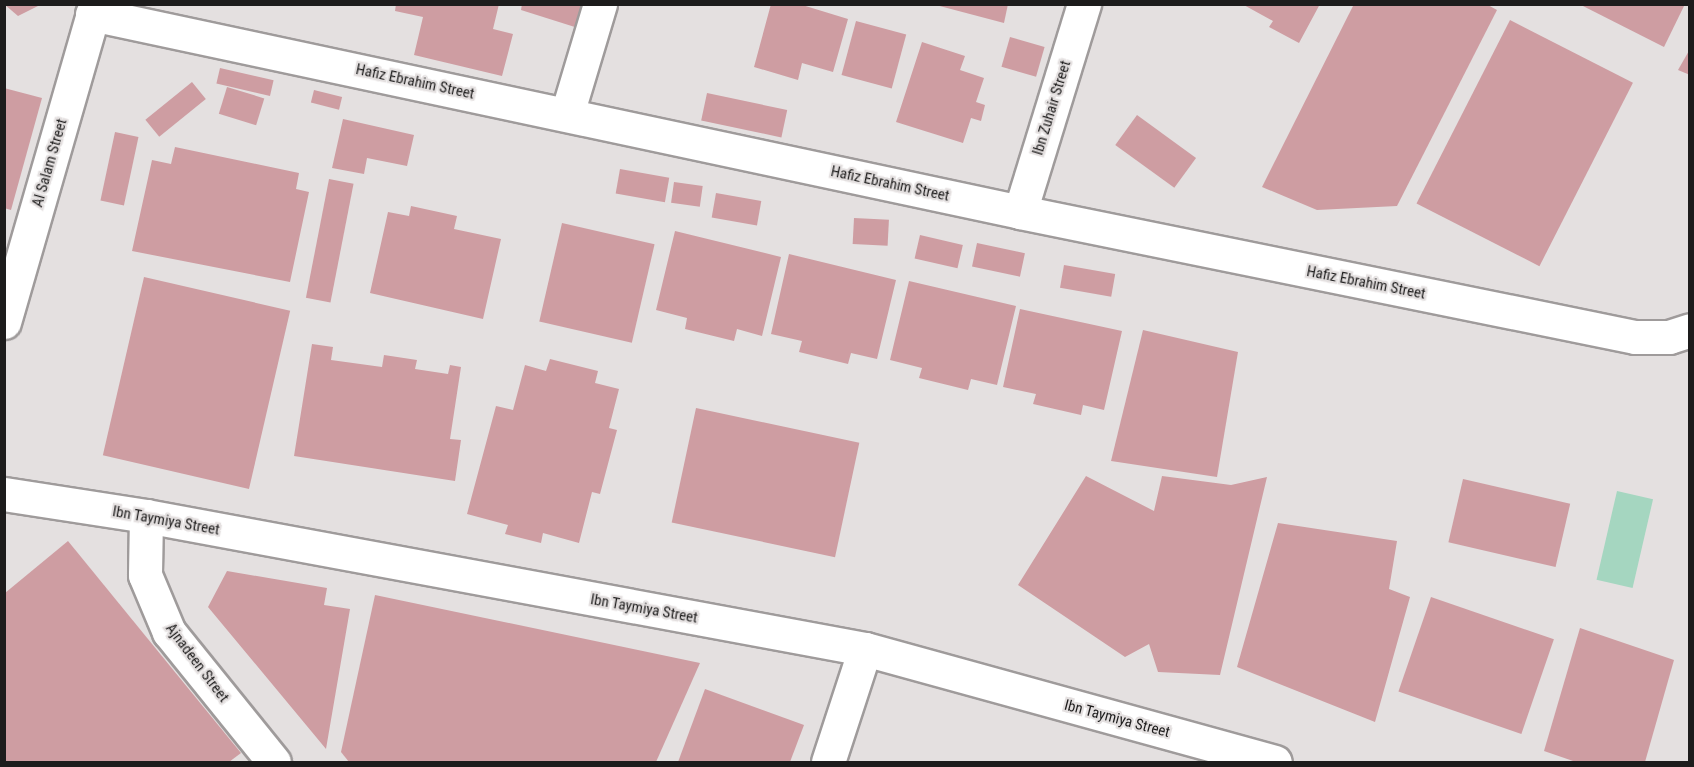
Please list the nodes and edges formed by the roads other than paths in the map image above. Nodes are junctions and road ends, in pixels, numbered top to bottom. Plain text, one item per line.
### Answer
1 (600, 4) edge
2 (1084, 4) edge
3 (94, 9) edge
4 (567, 114) junction
5 (1020, 213) junction
6 (4, 322) edge
7 (1689, 330) edge
8 (4, 494) edge
9 (146, 516) junction
10 (865, 649) junction
11 (274, 762) edge
12 (828, 762) edge
13 (1275, 762) edge

1 - 4 street
2 - 5 street, Ibn Zuhair Street
3 - 4 street, Hafiz Ebrahim Street
3 - 6 street, Al Salam Street
4 - 5 street, Hafiz Ebrahim Street
5 - 7 street, Hafiz Ebrahim Street
8 - 9 street, Ibn Taymiya Street
9 - 10 street, Ibn Taymiya Street
9 - 11 street, Ajnadeen Street
10 - 12 street
10 - 13 street, Ibn Taymiya Street

